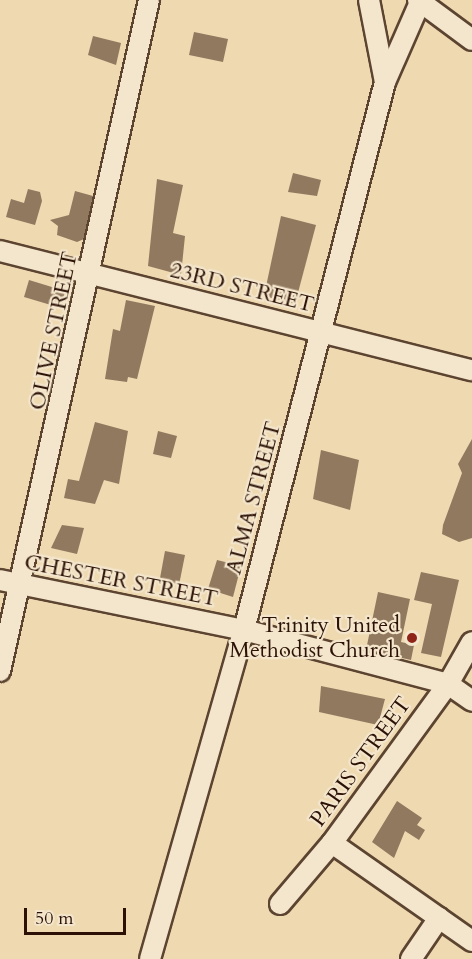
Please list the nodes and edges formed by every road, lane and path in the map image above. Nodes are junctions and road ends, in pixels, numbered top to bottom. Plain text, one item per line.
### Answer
1 (149, 0) edge
2 (369, 0) edge
3 (420, 1) edge
4 (472, 40) edge
5 (385, 82) junction
6 (0, 251) edge
7 (91, 274) junction
8 (323, 333) junction
9 (472, 370) edge
10 (0, 580) edge
11 (22, 586) junction
12 (244, 630) junction
13 (472, 642) edge
14 (0, 671) edge
15 (448, 684) junction
16 (472, 701) edge
17 (332, 843) junction
18 (280, 904) dead end
19 (439, 918) junction
20 (472, 941) edge
21 (150, 959) edge
22 (411, 959) edge

1 - 7 street, OLIVE STREET
2 - 5 street, ALMA STREET
3 - 4 street
3 - 5 street, ALMA STREET
5 - 8 street, ALMA STREET
6 - 7 street, 23RD STREET
7 - 8 street, 23RD STREET
7 - 11 street, OLIVE STREET
8 - 9 street, 23RD STREET
8 - 12 street, ALMA STREET
10 - 11 street, CHESTER STREET
11 - 12 street, CHESTER STREET
11 - 14 street, OLIVE STREET
12 - 15 street, CHESTER STREET
12 - 21 street, ALMA STREET
13 - 15 street, PARIS STREET
15 - 16 street, CHESTER STREET
15 - 17 street, PARIS STREET
17 - 18 street, PARIS STREET
17 - 19 street
19 - 20 street
19 - 22 street

